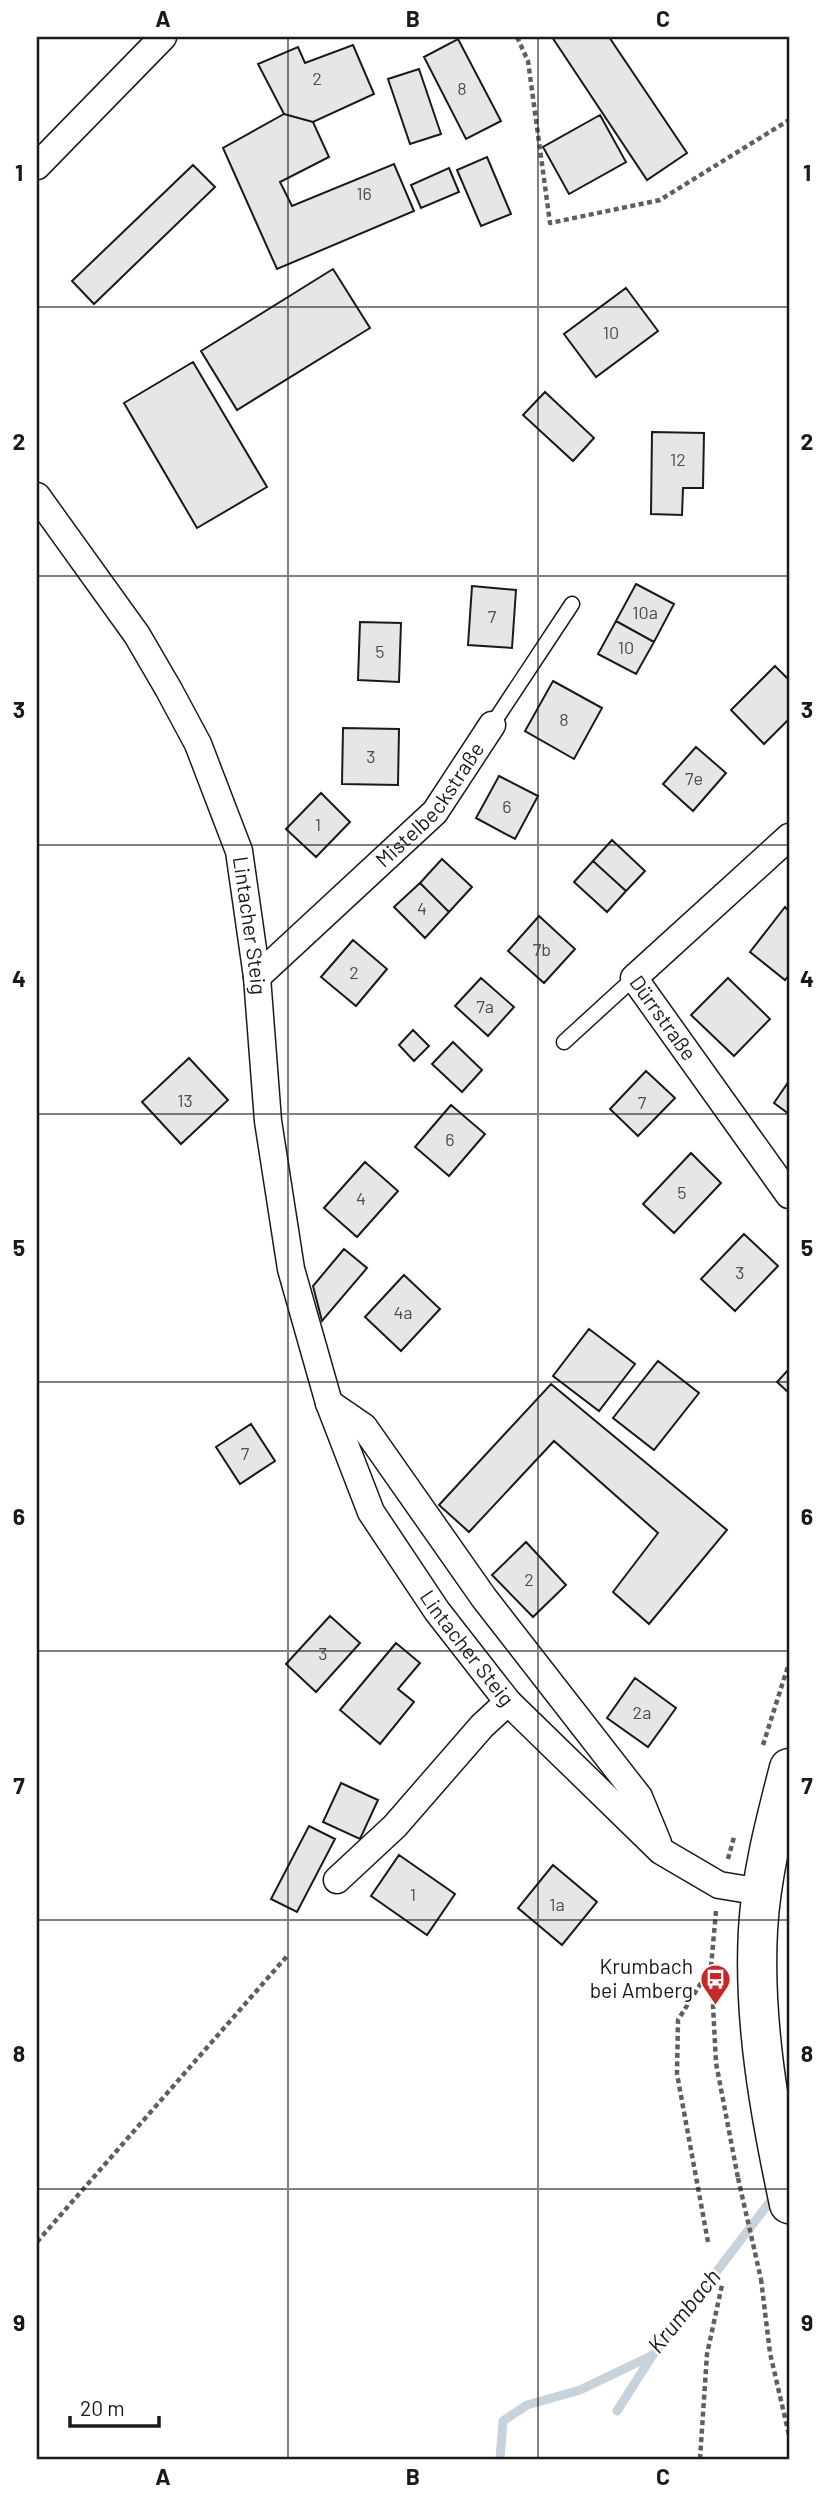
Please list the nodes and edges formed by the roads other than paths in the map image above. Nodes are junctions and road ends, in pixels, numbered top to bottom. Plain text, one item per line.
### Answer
1 (163, 37) edge
2 (37, 166) edge
3 (37, 496) edge
4 (572, 604) dead end
5 (492, 725) joint
6 (789, 837) edge
7 (257, 977) junction
8 (634, 978) junction
9 (564, 1042) dead end
10 (789, 1195) edge
11 (330, 1403) junction
12 (508, 1702) junction
13 (789, 1768) edge
14 (661, 1851) junction
15 (337, 1880) dead end
16 (762, 1892) junction
17 (789, 2204) edge

1 - 2 street
3 - 7 street, Lintacher Steig
4 - 5 lane, Mistelbeckstraße
5 - 7 street, Mistelbeckstraße
6 - 8 street, Dürrstraße
7 - 11 street, Lintacher Steig
8 - 9 lane
8 - 10 street, Dürrstraße
11 - 12 street, Lintacher Steig
11 - 14 street, Lintacher Steig
12 - 14 street, Lintacher Steig
12 - 15 street
13 - 16 main road
14 - 16 street, Lintacher Steig
16 - 17 main road

